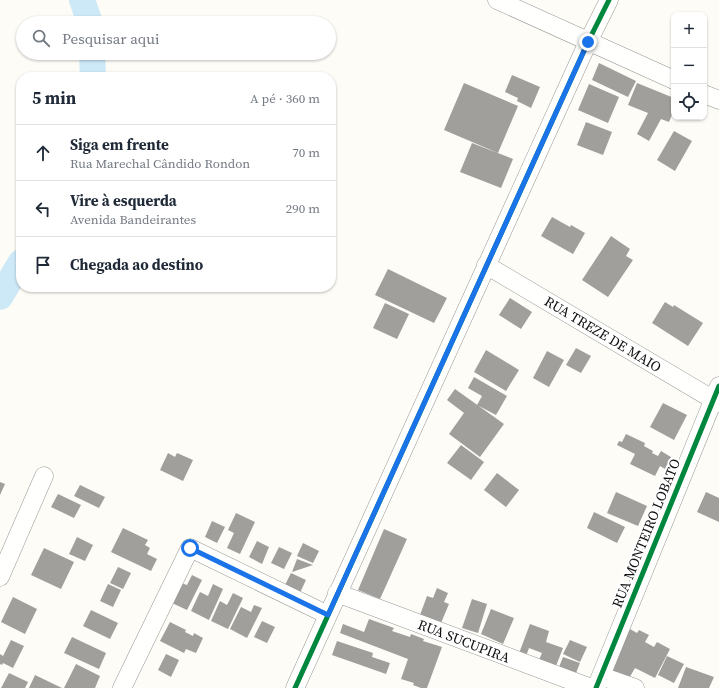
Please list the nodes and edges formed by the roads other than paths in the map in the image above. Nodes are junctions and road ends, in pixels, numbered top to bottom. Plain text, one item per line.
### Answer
1 (497, 0) edge
2 (609, 0) edge
3 (588, 42) junction
4 (671, 79) edge
5 (707, 95) edge
6 (719, 100) edge
7 (486, 265) junction
8 (717, 396) edge
9 (44, 476) dead end
10 (0, 577) edge
11 (337, 593) junction
12 (328, 615) junction
13 (596, 684) edge
14 (122, 688) edge
15 (295, 688) edge
16 (635, 688) edge

1 - 3 street
2 - 3 street
3 - 4 street
3 - 7 street
5 - 6 street
7 - 8 street, RUA TREZE DE MAIO
7 - 11 street
8 - 13 street, RUA MONTEIRO LOBATO
9 - 10 street
11 - 12 street
11 - 13 street, RUA SUCUPIRA
12 - 14 street
12 - 15 street
13 - 16 street, RUA SUCUPIRA

